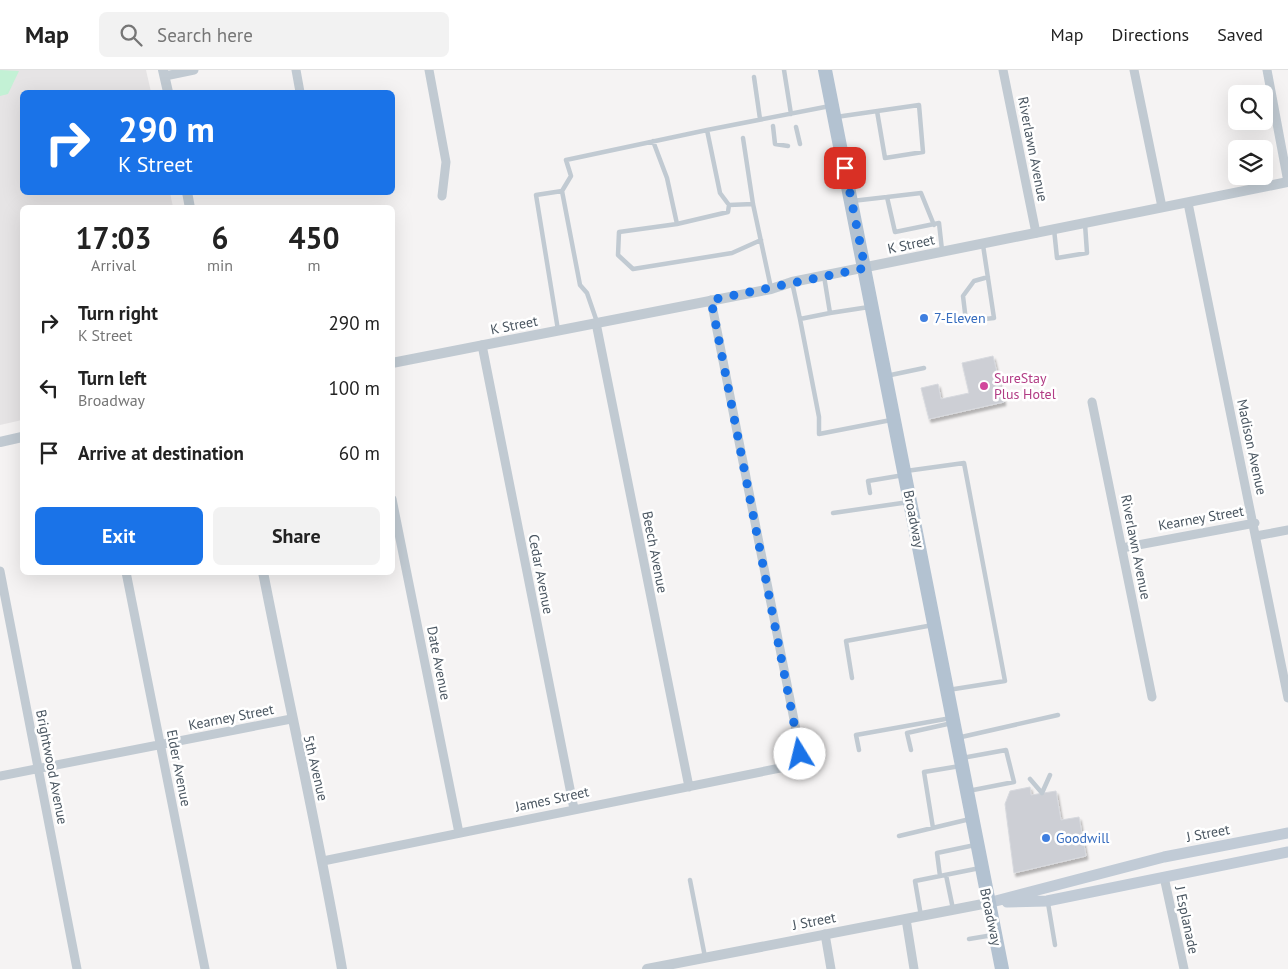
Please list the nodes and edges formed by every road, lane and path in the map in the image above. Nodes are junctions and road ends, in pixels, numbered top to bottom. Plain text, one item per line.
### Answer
1 (194, 70) edge
2 (296, 70) edge
3 (429, 70) edge
4 (784, 70) edge
5 (825, 70) edge
6 (1003, 70) edge
7 (1134, 70) edge
8 (1267, 70) edge
9 (164, 73) edge
10 (754, 77) dead end
11 (168, 90) edge
12 (300, 90) edge
13 (833, 111) junction
14 (877, 111) junction
15 (791, 114) junction
16 (760, 120) junction
17 (773, 126) dead end
18 (796, 127) dead end
19 (707, 130) junction
20 (743, 138) dead end
21 (653, 141) junction
22 (800, 144) dead end
23 (788, 146) dead end
24 (1288, 182) edge
25 (562, 191) junction
26 (442, 196) dead end
27 (887, 197) junction
28 (852, 201) junction
29 (1188, 203) junction
30 (753, 204) junction
31 (728, 205) junction
32 (1162, 207) junction
33 (1085, 223) junction
34 (677, 224) junction
35 (934, 225) junction
36 (1054, 229) junction
37 (1036, 233) junction
38 (760, 240) junction
39 (983, 244) junction
40 (942, 252) junction
41 (865, 268) junction
42 (824, 276) junction
43 (988, 277) junction
44 (792, 282) junction
45 (771, 289) junction
46 (711, 300) junction
47 (872, 306) junction
48 (830, 313) junction
49 (800, 320) junction
50 (597, 323) junction
51 (558, 330) junction
52 (482, 345) junction
53 (395, 362) edge
54 (924, 368) dead end
55 (886, 376) junction
56 (1092, 402) dead end
57 (894, 419) junction
58 (20, 437) edge
59 (0, 442) edge
60 (905, 473) junction
61 (870, 493) dead end
62 (910, 501) junction
63 (833, 513) dead end
64 (395, 515) edge
65 (1255, 523) junction
66 (1288, 530) edge
67 (1256, 536) junction
68 (1122, 548) junction
69 (0, 571) edge
70 (127, 575) edge
71 (264, 575) edge
72 (934, 625) junction
73 (852, 678) dead end
74 (947, 690) junction
75 (1152, 697) dead end
76 (1288, 698) edge
77 (1058, 716) dead end
78 (291, 719) junction
79 (953, 721) junction
80 (956, 738) junction
81 (161, 746) junction
82 (859, 750) dead end
83 (911, 750) dead end
84 (961, 762) junction
85 (38, 769) junction
86 (1050, 775) dead end
87 (0, 776) edge
88 (1030, 779) dead end
89 (689, 786) junction
90 (966, 791) junction
91 (574, 809) junction
92 (972, 819) junction
93 (933, 828) junction
94 (459, 833) junction
95 (1288, 833) edge
96 (899, 836) dead end
97 (977, 844) junction
98 (1288, 852) edge
99 (324, 861) junction
100 (981, 867) junction
101 (946, 875) junction
102 (940, 876) junction
103 (1164, 877) junction
104 (690, 880) dead end
105 (1047, 901) junction
106 (988, 903) junction
107 (953, 909) junction
108 (922, 916) junction
109 (906, 918) junction
110 (825, 934) junction
111 (995, 935) junction
112 (969, 939) dead end
113 (1055, 945) dead end
114 (706, 958) junction
115 (683, 966) edge
116 (77, 969) edge
117 (205, 969) edge
118 (342, 969) edge
119 (647, 969) edge
120 (831, 969) edge
121 (914, 969) edge
122 (1002, 969) edge
123 (1184, 969) edge

1 - 9 street
2 - 12 street
3 - 26 street
4 - 15 lane
5 - 13 main road, Broadway
6 - 37 street, Riverlawn Avenue
7 - 32 street
8 - 24 street
9 - 11 street
10 - 16 lane
13 - 14 lane
13 - 15 lane
13 - 28 main road, Broadway
14 - 14 lane
15 - 16 lane
16 - 19 lane
17 - 23 lane
18 - 22 lane
19 - 21 lane
19 - 31 lane
20 - 30 lane
21 - 25 lane
21 - 34 lane
24 - 29 street, K Street
25 - 50 lane
25 - 51 lane
27 - 28 lane
27 - 35 lane
27 - 35 lane
28 - 41 main road, Broadway
29 - 32 street, K Street
29 - 65 street, Madison Avenue
30 - 31 lane
30 - 38 lane
31 - 34 lane
32 - 33 street, K Street
33 - 36 street, K Street
33 - 36 lane
34 - 38 lane
35 - 40 lane
36 - 37 street, K Street
37 - 39 street, K Street
38 - 45 lane
39 - 40 street, K Street
39 - 43 lane
40 - 41 street, K Street
41 - 42 street, K Street
41 - 47 main road, Broadway
42 - 44 street, K Street
42 - 48 lane
43 - 43 lane
44 - 45 street, K Street
44 - 49 lane
45 - 46 street, K Street
46 - 50 street, K Street
46 - 89 street, James Street
47 - 48 lane
47 - 55 main road, Broadway
48 - 49 lane
49 - 57 lane
50 - 51 street, K Street
50 - 89 street, Beech Avenue
51 - 52 street, K Street
52 - 53 street, K Street
52 - 91 street, Cedar Avenue
54 - 55 lane
55 - 57 main road, Broadway
56 - 68 street, Riverlawn Avenue
57 - 60 main road, Broadway
58 - 59 street
60 - 61 lane
60 - 62 main road, Broadway
60 - 74 lane
62 - 63 lane
62 - 72 main road, Broadway
64 - 94 street, Date Avenue
65 - 67 street, Madison Avenue
65 - 68 street, Kearney Street
66 - 67 street, Kearney Street
67 - 76 street, Madison Avenue
68 - 75 street, Riverlawn Avenue
69 - 85 street, Brightwood Avenue
70 - 81 street, Elder Avenue
71 - 78 street, 5th Avenue
72 - 73 lane
72 - 74 main road, Broadway
74 - 79 main road, Broadway
77 - 80 lane
78 - 81 street, Kearney Street
78 - 99 street, 5th Avenue
79 - 80 main road, Broadway
79 - 82 lane
79 - 83 lane
80 - 84 main road, Broadway
81 - 85 street, Kearney Street
81 - 117 street, Elder Avenue
84 - 90 main road, Broadway
84 - 90 lane
84 - 93 lane
85 - 87 street, Kearney Street
85 - 116 street, Brightwood Avenue
86 - 88 lane
89 - 91 street, James Street
90 - 92 main road, Broadway
91 - 94 street, James Street
92 - 93 lane
92 - 97 main road, Broadway
93 - 96 lane
94 - 99 street, James Street
95 - 106 main road, J Street
97 - 100 main road, Broadway
97 - 102 lane
98 - 103 main road, J Street
99 - 118 street, 5th Avenue
100 - 101 lane
100 - 106 main road, Broadway
101 - 102 lane
101 - 107 lane
102 - 108 lane
103 - 105 main road, J Street
103 - 123 street, J Esplanade
104 - 114 lane
105 - 106 main road, J Street
105 - 113 lane
106 - 107 street, J Street
106 - 111 main road, Broadway
107 - 108 street, J Street
108 - 109 street, J Street
109 - 110 street, J Street
109 - 121 street
110 - 114 street, J Street
110 - 120 street
111 - 112 lane
111 - 122 main road, Broadway
114 - 115 street, J Street
115 - 119 street, J Street

